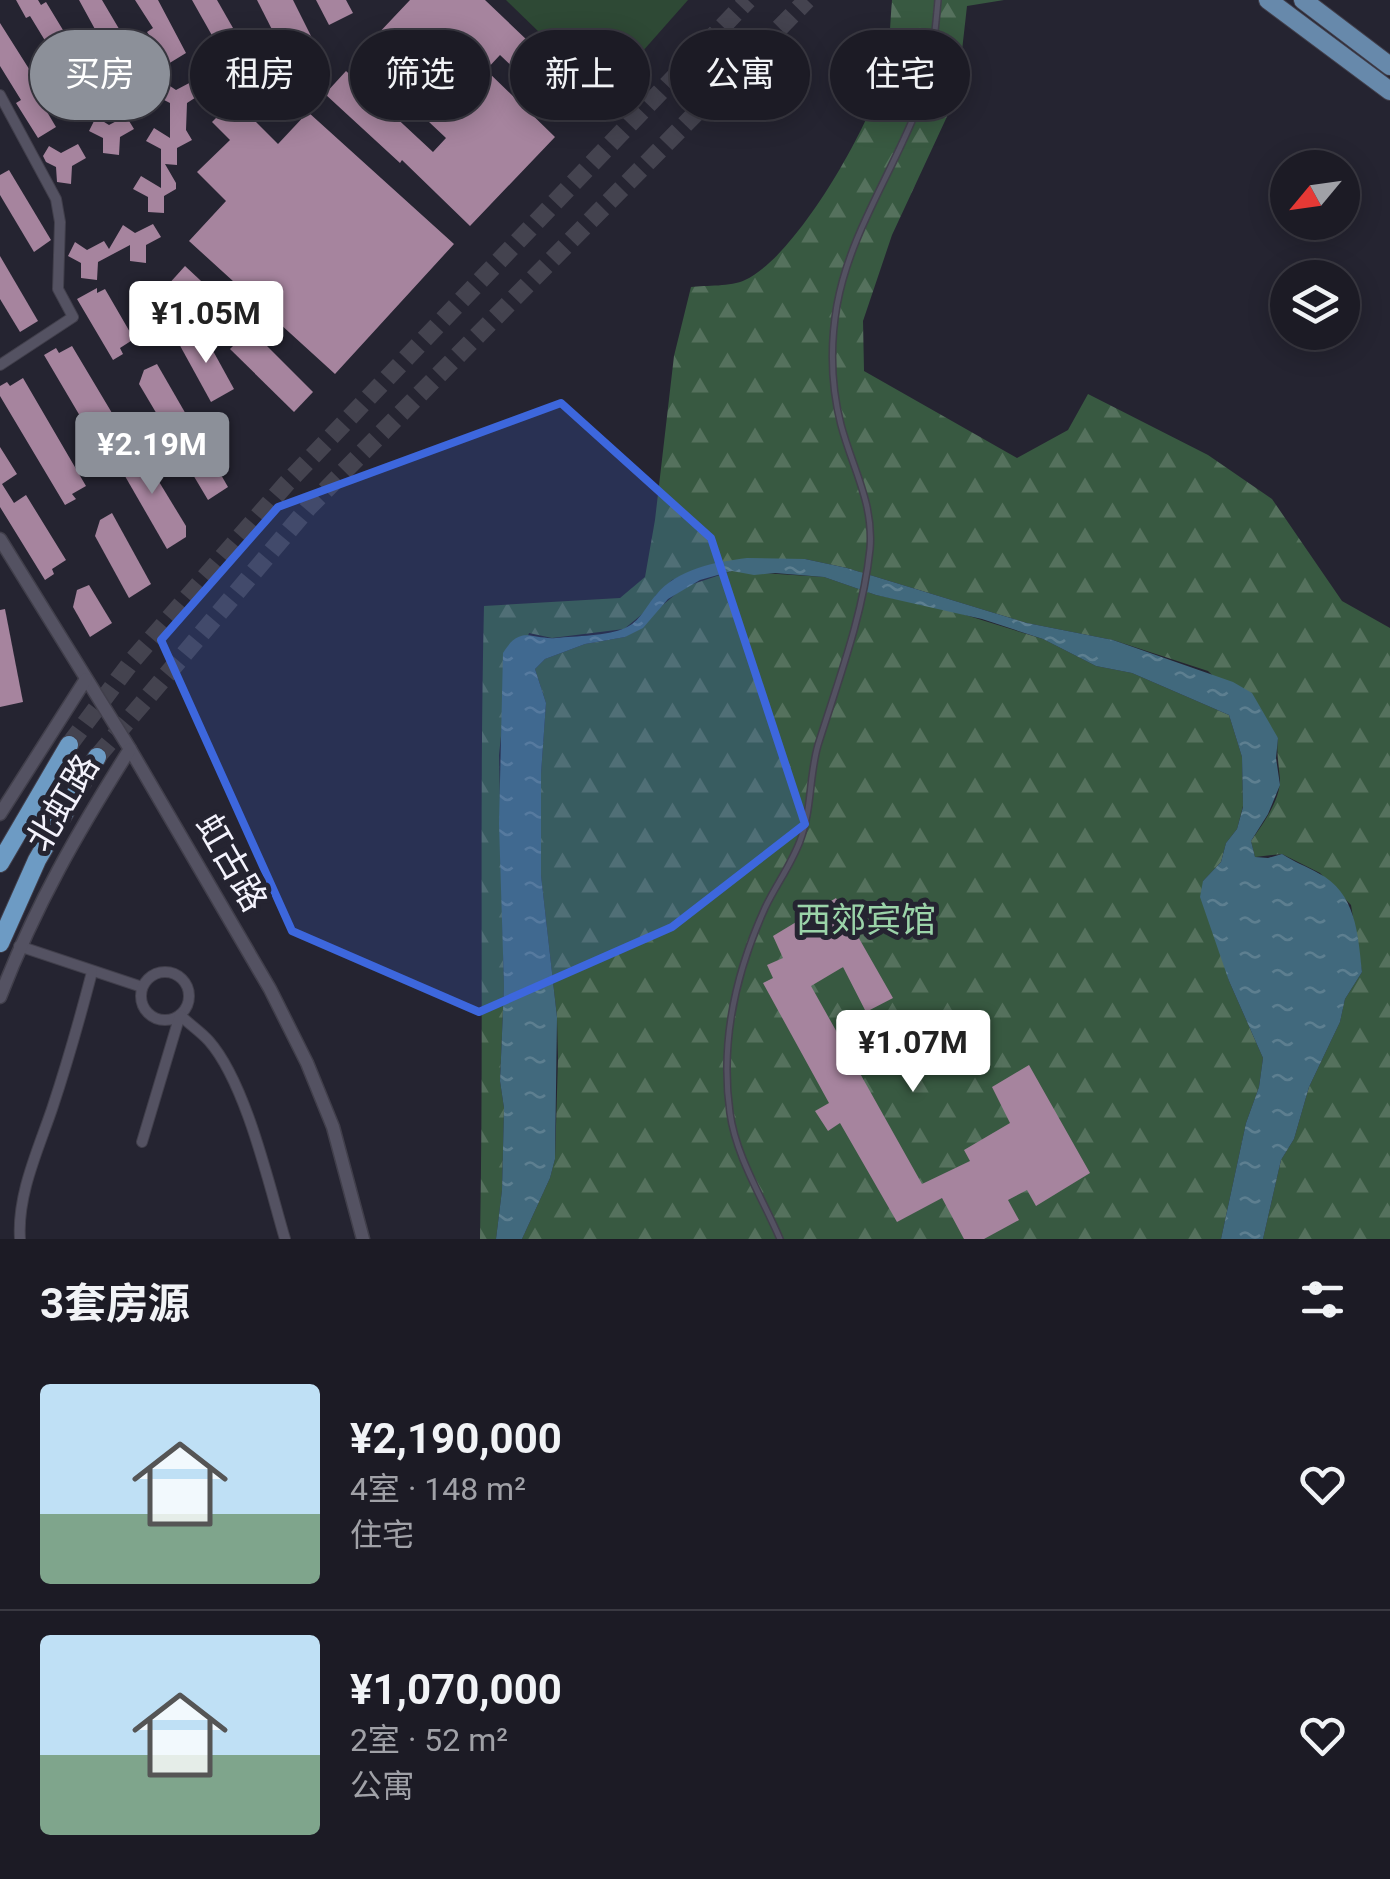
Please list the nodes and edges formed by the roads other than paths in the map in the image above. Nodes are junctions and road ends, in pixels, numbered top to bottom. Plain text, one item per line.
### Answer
1 (938, 0) edge
2 (1268, 0) edge
3 (1303, 0) edge
4 (1390, 66) edge
5 (1390, 91) edge
6 (0, 94) edge
7 (0, 365) edge
8 (0, 539) edge
9 (86, 680) junction
10 (68, 745) tunnel mouth
11 (130, 749) junction
12 (96, 757) tunnel mouth
13 (0, 814) edge
14 (0, 864) edge
15 (0, 943) edge
16 (20, 946) junction
17 (92, 972) junction
18 (142, 988) junction
19 (0, 997) edge
20 (180, 1015) junction
21 (142, 1142) dead end
22 (20, 1239) edge
23 (284, 1239) edge
24 (363, 1239) edge
25 (780, 1239) edge

1 - 25 lane
2 - 5 main road
3 - 4 main road
6 - 7 street
8 - 9 street, 虹古路
9 - 11 street, 虹古路
9 - 13 street, 北虹路
10 - 14 highway
11 - 16 street, 北虹路
11 - 24 street, 虹古路
12 - 15 highway
16 - 17 street
16 - 19 street, 北虹路
17 - 18 street
17 - 22 street
18 - 20 street
18 - 20 street
20 - 21 street
20 - 23 street

